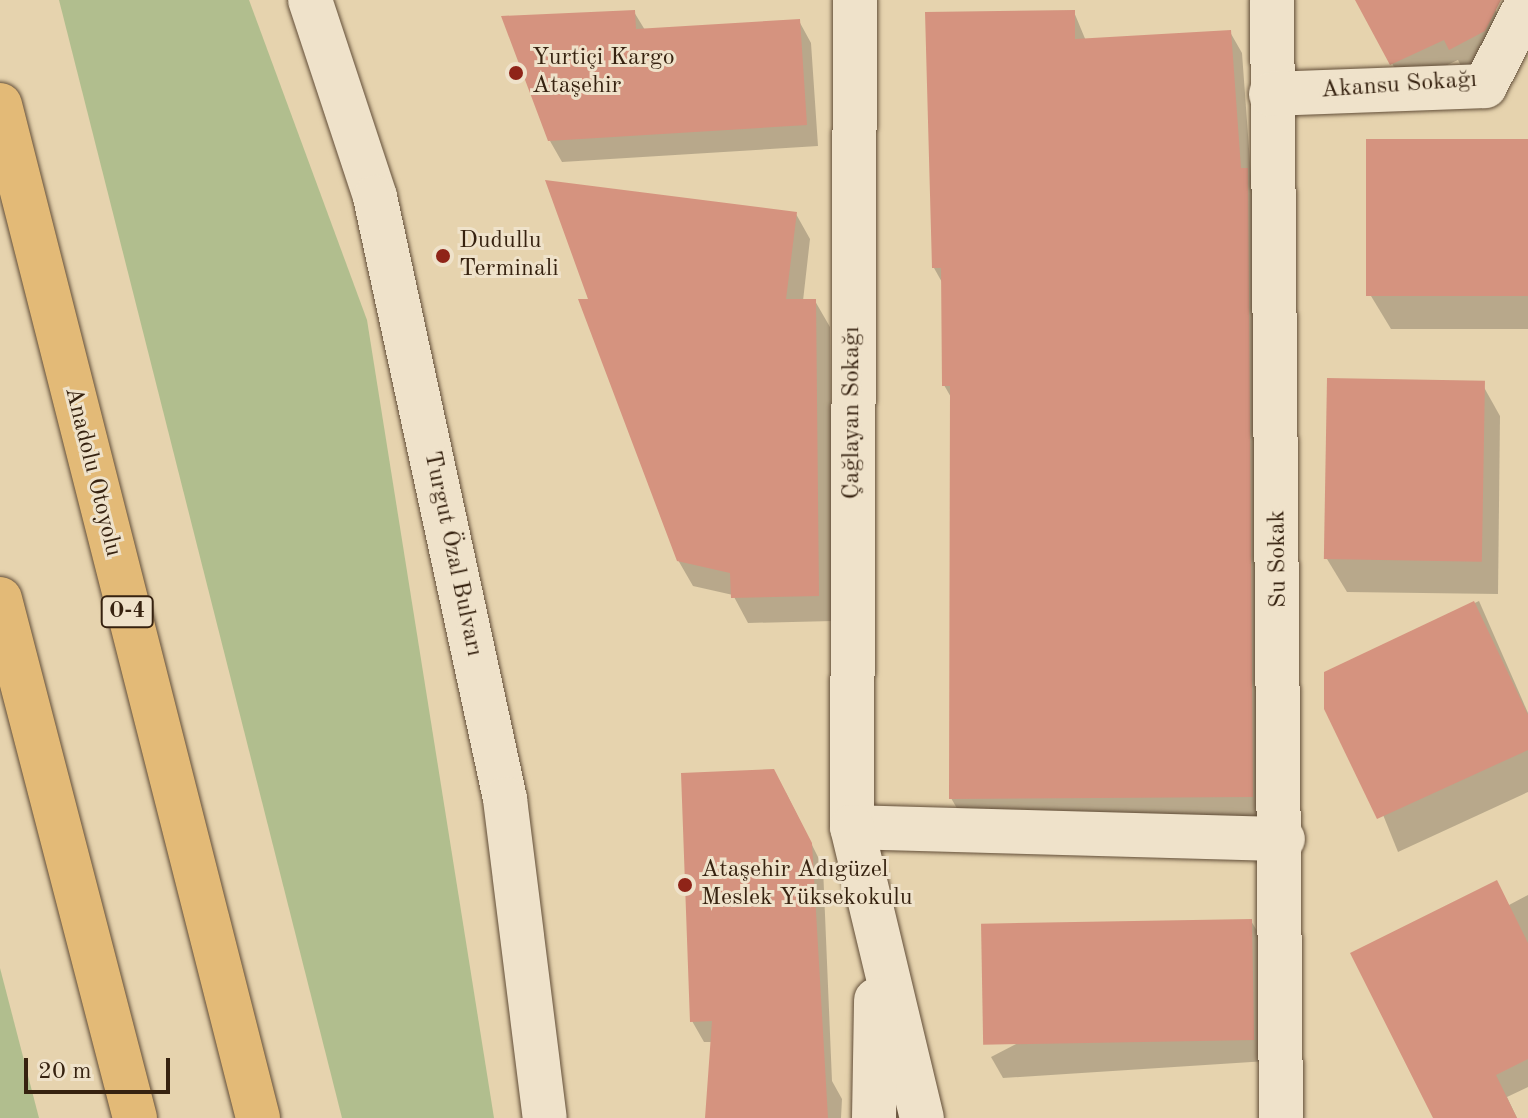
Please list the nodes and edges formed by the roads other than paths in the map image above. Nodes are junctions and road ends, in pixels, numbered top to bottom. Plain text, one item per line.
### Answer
1 (310, 0) edge
2 (855, 0) edge
3 (1272, 0) edge
4 (1528, 2) edge
5 (1271, 94) junction
6 (0, 105) edge
7 (0, 599) edge
8 (852, 827) junction
9 (1283, 839) junction
10 (876, 935) junction
11 (920, 1116) edge
12 (135, 1118) edge
13 (258, 1118) edge
14 (545, 1118) edge
15 (874, 1118) edge
16 (1281, 1118) edge

1 - 14 street, Turgut Özal Bulvarı
2 - 8 street, Çağlayan Sokağı
3 - 5 street, Su Sokak
4 - 5 street, Akansu Sokağı
5 - 9 street, Su Sokak
6 - 13 highway, Anadolu Otoyolu / O-4
7 - 12 highway
8 - 9 street
8 - 10 street, Çağlayan Sokağı
9 - 16 street, Su Sokak
10 - 11 street, Çağlayan Sokağı
10 - 15 street

